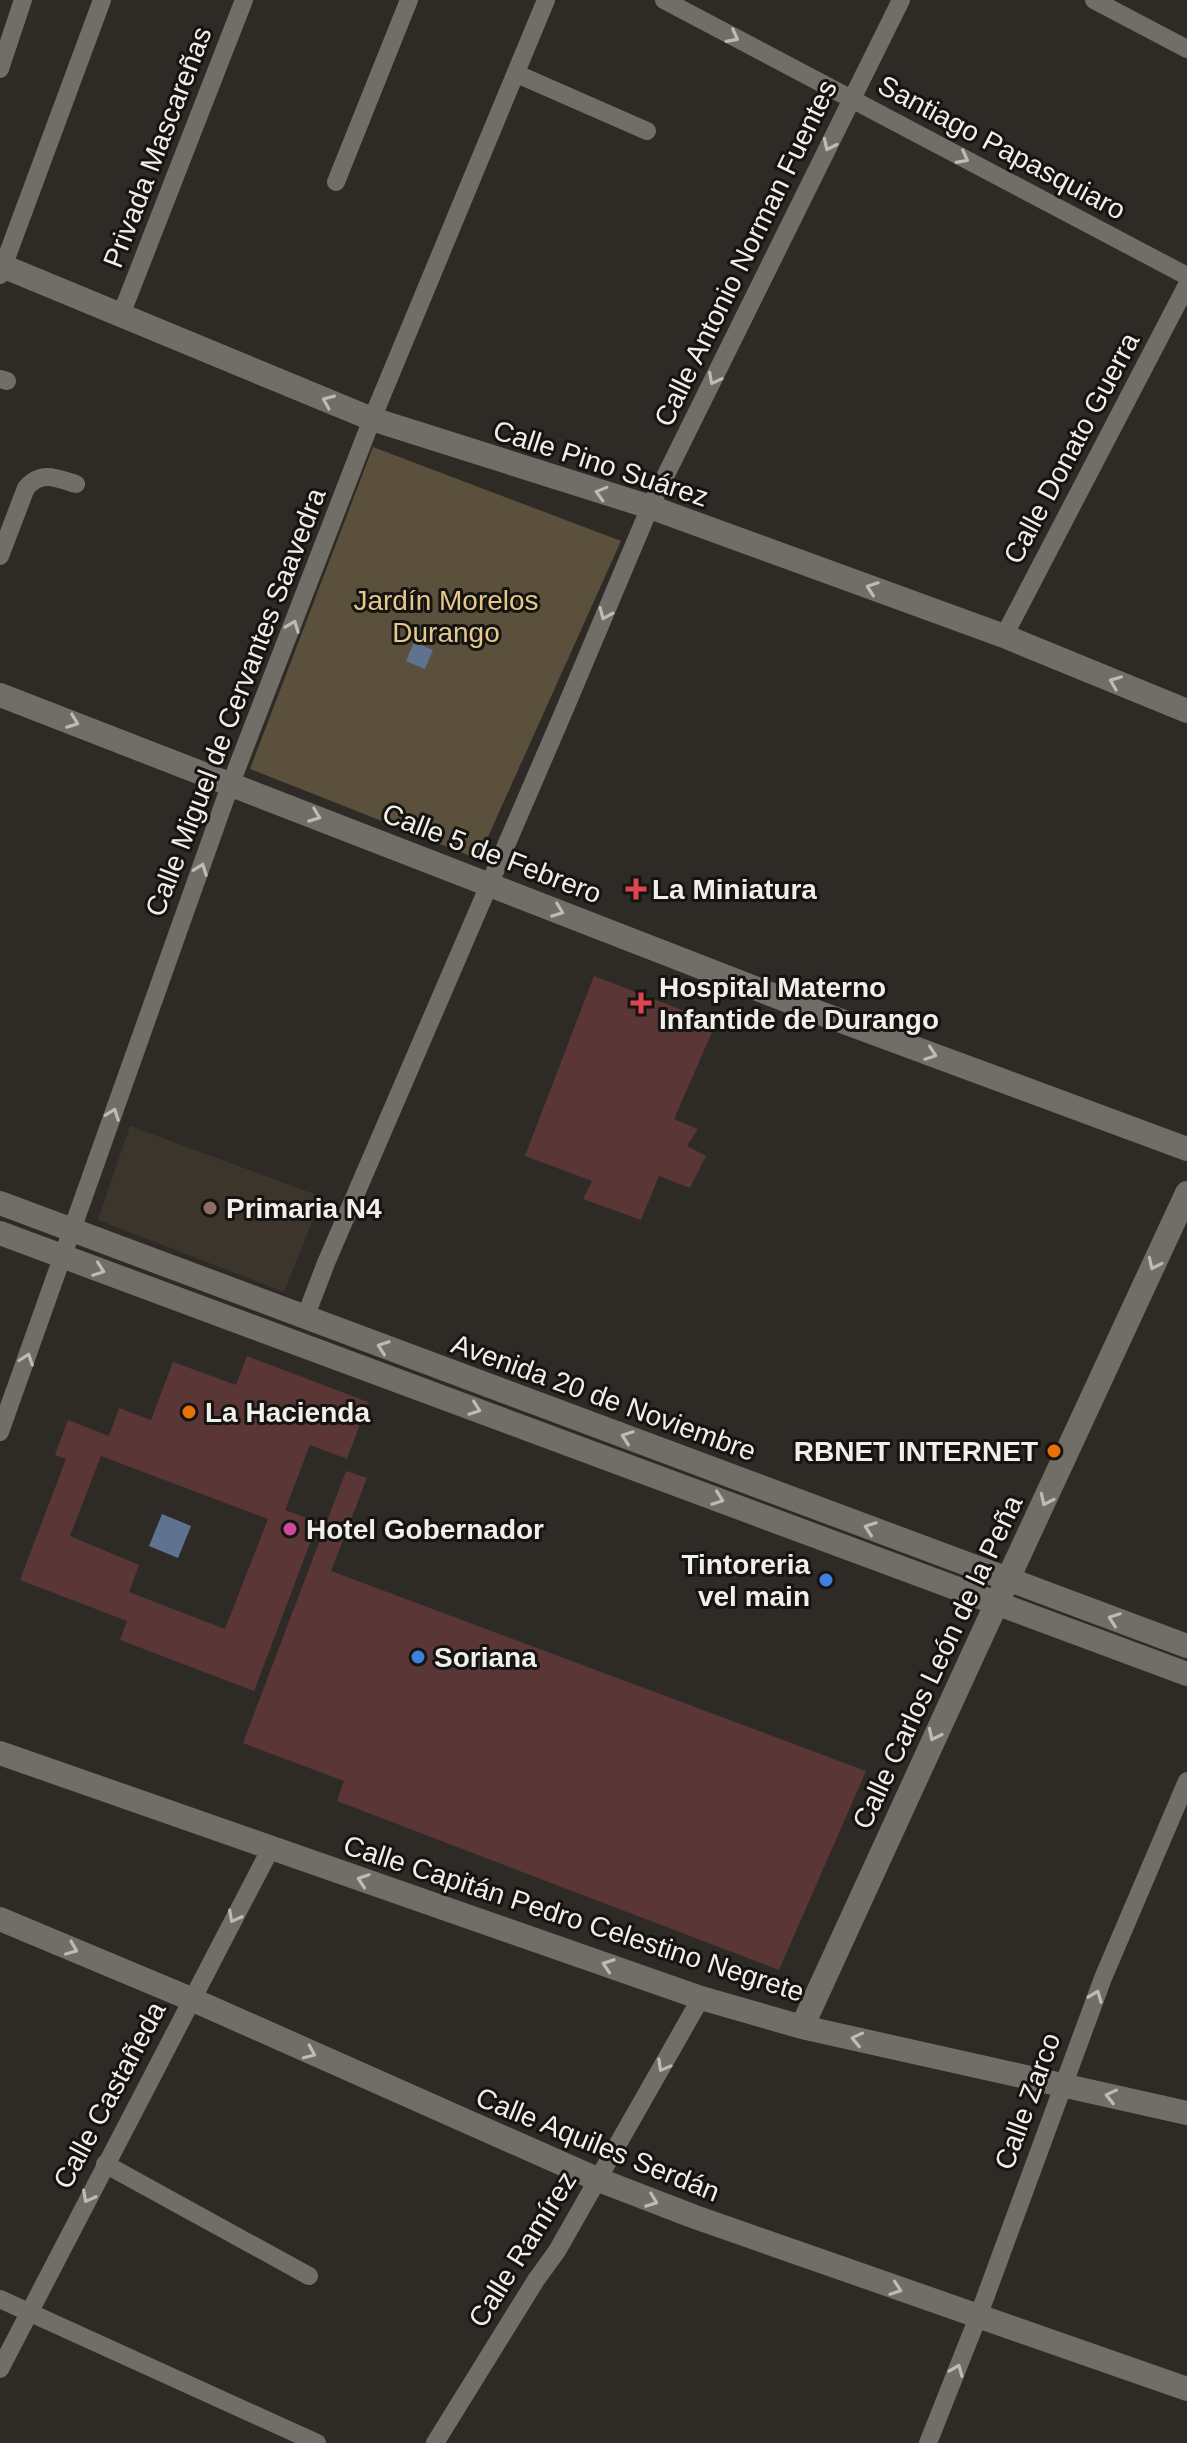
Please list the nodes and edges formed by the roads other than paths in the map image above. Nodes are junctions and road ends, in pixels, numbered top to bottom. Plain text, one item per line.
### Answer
1 (23, 0) edge
2 (102, 0) edge
3 (244, 0) edge
4 (409, 0) edge
5 (546, 0) edge
6 (664, 0) edge
7 (901, 0) edge
8 (1094, 0) edge
9 (1187, 49) edge
10 (0, 69) edge
11 (517, 74) junction
12 (851, 100) junction
13 (647, 131) dead end
14 (336, 182) dead end
15 (1, 269) edge
16 (1187, 276) edge
17 (1187, 285) edge
18 (121, 315) junction
19 (372, 419) junction
20 (76, 484) dead end
21 (650, 507) junction
22 (0, 556) edge
23 (1004, 636) junction
24 (0, 695) edge
25 (1187, 711) edge
26 (231, 783) junction
27 (489, 884) junction
28 (1187, 1149) edge
29 (1187, 1193) edge
30 (0, 1203) edge
31 (71, 1230) junction
32 (0, 1233) edge
33 (62, 1257) junction
34 (305, 1318) junction
35 (0, 1432) edge
36 (1009, 1580) junction
37 (998, 1604) junction
38 (1187, 1646) edge
39 (1187, 1674) edge
40 (0, 1753) edge
41 (1187, 1781) edge
42 (271, 1848) junction
43 (0, 1919) edge
44 (701, 1998) junction
45 (191, 1999) junction
46 (802, 2027) junction
47 (1063, 2085) junction
48 (1187, 2113) edge
49 (105, 2164) junction
50 (599, 2180) junction
51 (309, 2276) dead end
52 (0, 2299) edge
53 (28, 2312) junction
54 (978, 2317) junction
55 (0, 2369) edge
56 (1187, 2389) edge
57 (317, 2443) edge
58 (435, 2443) edge
59 (928, 2443) edge

1 - 10 street
2 - 15 street
3 - 18 street, Privada Mascareñas
4 - 14 street
5 - 11 street, Calle Miguel de Cervantes Saavedra
6 -> 12 street, Santiago Papasquiaro
7 - 12 street, Calle Antonio Norman Fuentes
8 - 9 street
11 - 13 street
11 - 19 street, Calle Miguel de Cervantes Saavedra
12 -> 16 street, Santiago Papasquiaro
12 -> 21 street, Calle Antonio Norman Fuentes
15 - 18 street, Calle Pino Suárez
17 - 23 street, Calle Donato Guerra
19 -> 18 street, Calle Pino Suárez
21 -> 19 street, Calle Pino Suárez
26 -> 19 street, Calle Miguel de Cervantes Saavedra
20 - 22 street
23 -> 21 street, Calle Pino Suárez
21 -> 27 street, Calle Antonio Norman Fuentes
25 -> 23 street, Calle Pino Suárez
24 -> 26 street, Calle 5 de Febrero
26 -> 27 street, Calle 5 de Febrero
31 -> 26 street, Calle Miguel de Cervantes Saavedra
27 -> 28 street, Calle 5 de Febrero
27 - 34 street, Calle Antonio Norman Fuentes
29 -> 36 street, Calle Carlos León de la Peña
30 - 31 street, Avenida 20 de Noviembre
31 - 33 street, Calle Miguel de Cervantes Saavedra
31 - 34 street, Avenida 20 de Noviembre
32 - 33 street, Avenida 20 de Noviembre
35 -> 33 street, Calle Miguel de Cervantes Saavedra
33 -> 37 street, Avenida 20 de Noviembre
36 -> 34 street, Avenida 20 de Noviembre
36 - 37 street, Calle Carlos León de la Peña
38 -> 36 street, Avenida 20 de Noviembre
37 - 39 street, Avenida 20 de Noviembre
37 -> 46 street, Calle Carlos León de la Peña
40 - 42 street, Calle Capitán Pedro Celestino Negrete
47 -> 41 street, Calle Zarco
44 -> 42 street, Calle Capitán Pedro Celestino Negrete
42 -> 45 street, Calle Castañeda
43 -> 45 street, Calle Aquiles Serdán
44 - 46 street, Calle Capitán Pedro Celestino Negrete
44 -> 50 street, Calle Ramírez
45 - 49 street, Calle Castañeda
45 -> 50 street, Calle Aquiles Serdán
47 -> 46 street, Calle Capitán Pedro Celestino Negrete
48 -> 47 street, Calle Capitán Pedro Celestino Negrete
47 - 54 street, Calle Zarco
49 - 51 street
49 -> 53 street, Calle Castañeda
50 -> 54 street, Calle Aquiles Serdán
50 - 58 street, Calle Ramírez
52 - 53 street
53 - 55 street, Calle Castañeda
53 - 57 street
54 - 56 street, Calle Aquiles Serdán
59 -> 54 street, Calle Zarco

